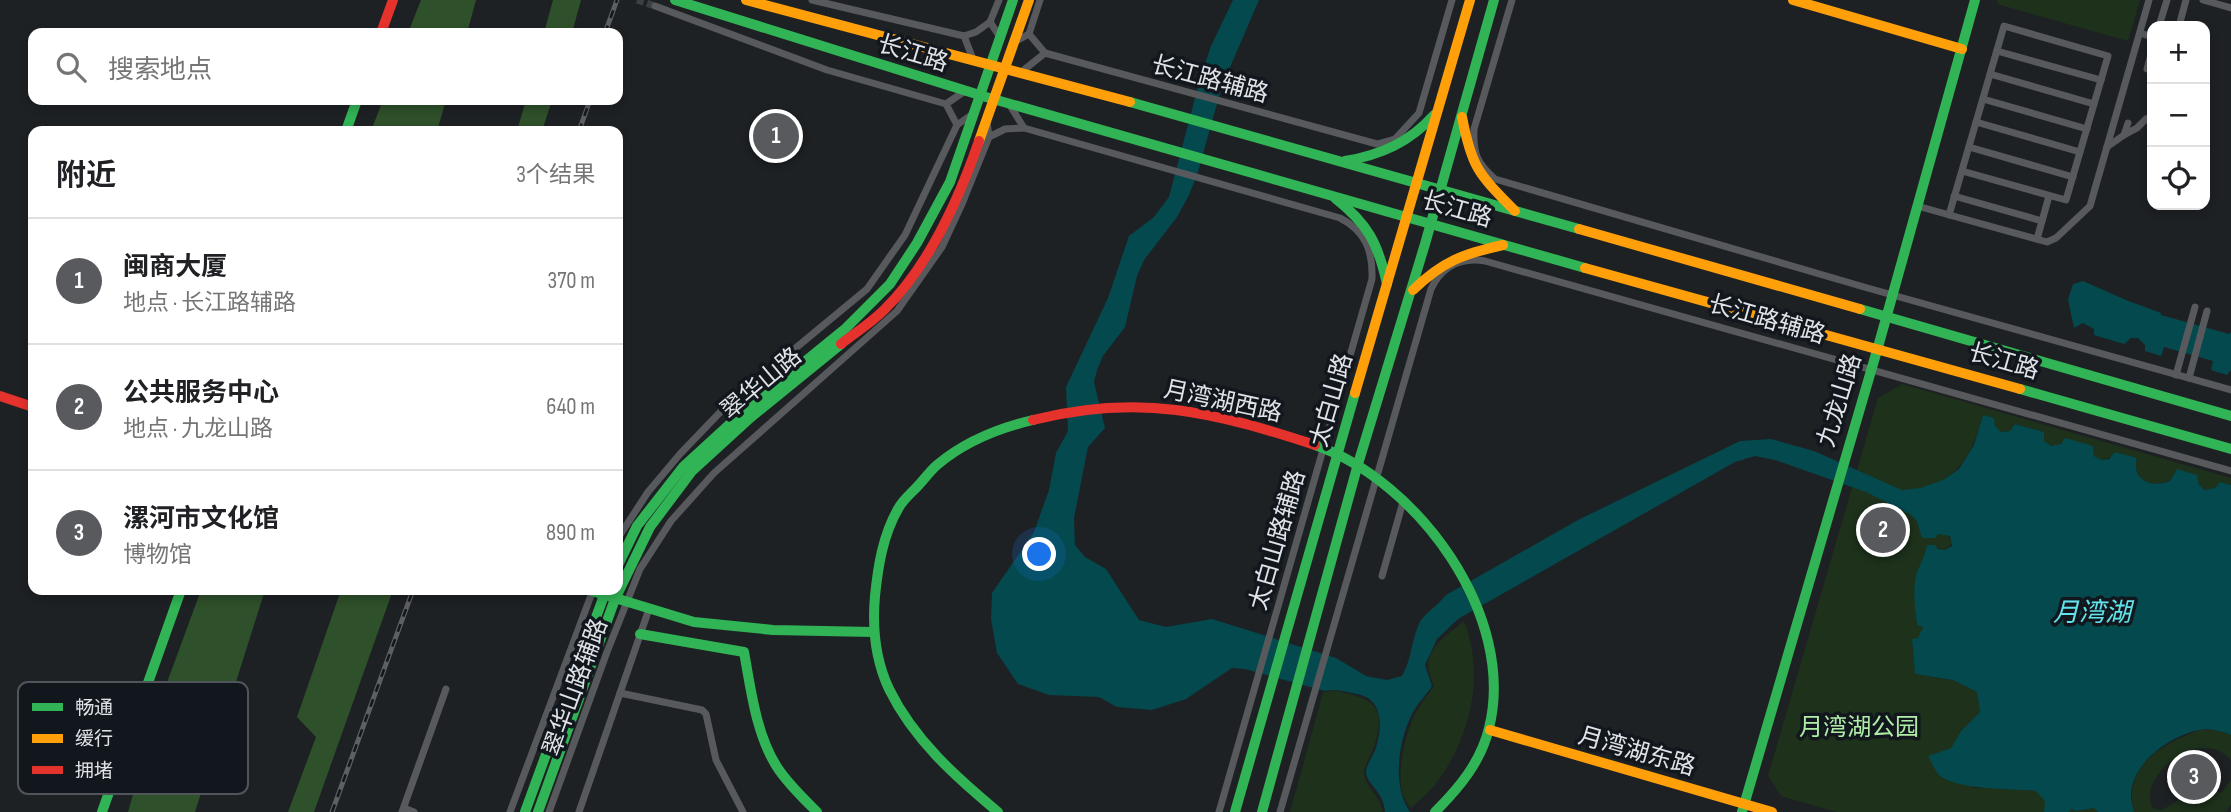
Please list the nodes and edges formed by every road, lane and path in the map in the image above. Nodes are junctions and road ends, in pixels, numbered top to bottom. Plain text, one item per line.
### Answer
1 (393, 0) edge
2 (675, 0) edge
3 (746, 0) edge
4 (812, 0) edge
5 (999, 0) edge
6 (1013, 0) edge
7 (1029, 0) edge
8 (1040, 0) edge
9 (1452, 0) edge
10 (1470, 0) edge
11 (1494, 0) edge
12 (1512, 0) edge
13 (1793, 0) edge
14 (1975, 0) edge
15 (2149, 0) edge
16 (2167, 0) edge
17 (2186, 0) edge
18 (2203, 0) edge
19 (654, 6) dead end
20 (2231, 8) edge
21 (2161, 21) edge
22 (2180, 21) edge
23 (990, 23) junction
24 (383, 28) edge
25 (2140, 33) junction
26 (1029, 34) junction
27 (2147, 35) edge
28 (964, 36) junction
29 (1000, 37) junction
30 (1014, 42) junction
31 (1962, 48) junction
32 (1997, 51) junction
33 (1045, 53) junction
34 (973, 59) junction
35 (990, 64) junction
36 (1004, 69) junction
37 (1020, 73) junction
38 (1990, 74) junction
39 (2101, 80) junction
40 (965, 91) junction
41 (981, 96) junction
42 (1983, 99) junction
43 (994, 100) junction
44 (946, 104) junction
45 (1009, 104) junction
46 (2094, 104) junction
47 (355, 105) edge
48 (1439, 109) junction
49 (975, 113) junction
50 (1462, 114) junction
51 (987, 119) junction
52 (2146, 119) dead end
53 (1976, 122) junction
54 (2128, 123) dead end
55 (957, 125) junction
56 (348, 126) edge
57 (1024, 128) junction
58 (2087, 129) junction
59 (2124, 135) junction
60 (989, 137) junction
61 (2107, 147) junction
62 (1969, 148) junction
63 (2080, 152) junction
64 (1343, 162) junction
65 (1962, 171) junction
66 (2073, 177) junction
67 (1417, 183) junction
68 (1440, 190) junction
69 (1332, 195) junction
70 (1954, 196) junction
71 (2049, 196) junction
72 (1917, 206) junction
73 (1515, 212) junction
74 (1949, 215) junction
75 (1407, 217) junction
76 (2042, 221) junction
77 (1431, 223) junction
78 (2036, 239) junction
79 (1504, 244) junction
80 (1387, 285) junction
81 (1410, 292) junction
82 (1892, 295) junction
83 (2195, 307) dead end
84 (2207, 311) dead end
85 (1885, 318) junction
86 (1878, 347) junction
87 (1871, 369) junction
88 (2176, 375) junction
89 (2189, 379) junction
90 (2231, 390) edge
91 (0, 396) edge
92 (28, 405) edge
93 (2231, 416) edge
94 (1324, 449) junction
95 (2231, 449) edge
96 (1337, 453) junction
97 (1358, 464) junction
98 (2231, 471) edge
99 (1376, 478) junction
100 (1402, 502) junction
101 (623, 530) edge
102 (623, 555) edge
103 (1382, 576) dead end
104 (623, 581) edge
105 (179, 595) edge
106 (591, 595) edge
107 (603, 595) edge
108 (607, 595) edge
109 (616, 595) edge
110 (614, 599) junction
111 (627, 603) junction
112 (649, 609) junction
113 (873, 632) junction
114 (640, 634) junction
115 (148, 682) edge
116 (446, 689) dead end
117 (620, 693) junction
118 (1490, 730) junction
119 (108, 794) edge
120 (1743, 808) edge
121 (403, 810) edge
122 (102, 812) edge
123 (414, 812) edge
124 (510, 812) edge
125 (525, 812) edge
126 (538, 812) edge
127 (549, 812) edge
128 (579, 812) edge
129 (743, 812) edge
130 (817, 812) edge
131 (998, 812) edge
132 (1219, 812) edge
133 (1235, 812) edge
134 (1262, 812) edge
135 (1280, 812) edge
136 (1435, 812) edge
137 (1772, 812) edge

1 - 24 main road
2 - 40 main road, 长江路
3 - 34 main road, 长江路
4 - 28 street
5 - 23 street
6 - 29 main road, 翠华山路
7 - 30 main road, 翠华山路
8 - 26 street
9 - 33 street, 长江路辅路
10 - 48 main road, 太白山路
11 - 50 main road, 太白山路
12 - 82 street
13 - 31 main road
14 - 31 main road, 九龙山路
15 - 25 street
16 - 21 street
17 - 22 street
18 - 20 street
19 - 44 street
23 - 28 street
23 - 29 street
25 - 27 street
25 - 61 street
26 - 30 street
26 - 33 street
28 - 34 street
29 - 35 main road, 翠华山路
30 - 36 main road, 翠华山路
31 - 72 main road, 九龙山路
32 - 38 street
32 - 39 street
32 - 39 street
33 - 37 street
34 - 35 main road, 长江路
35 - 36 main road, 长江路
35 - 41 main road, 翠华山路
36 - 37 main road, 长江路
36 - 43 main road, 翠华山路
37 - 64 main road, 长江路
38 - 42 street
38 - 46 street
39 - 46 street
40 - 41 main road, 长江路
40 - 44 street
41 - 43 main road, 长江路
41 - 49 main road, 翠华山路
42 - 53 street
42 - 58 street
43 - 45 main road, 长江路
43 - 51 main road, 翠华山路
44 - 55 street
45 - 57 street
45 - 69 main road, 长江路
46 - 58 street
47 - 56 main road
48 - 64 main road
48 - 67 main road, 太白山路
49 - 55 street
49 - 102 main road, 翠华山路
50 - 68 main road, 太白山路
50 - 73 main road
51 - 60 street, 翠华山路辅路
51 - 104 main road, 翠华山路
52 - 59 street
53 - 62 street
53 - 63 street
54 - 59 street
55 - 101 street
57 - 60 street
57 - 94 street, 太白山路辅路
58 - 63 street
59 - 61 street
60 - 111 street, 翠华山路辅路
61 - 78 street
62 - 65 street
62 - 66 street
63 - 66 street
64 - 67 main road, 长江路
65 - 70 street
65 - 71 street
66 - 71 street
67 - 68 main road, 长江路
67 - 75 main road, 太白山路
68 - 73 main road, 长江路
68 - 77 main road, 太白山路
69 - 75 main road, 长江路
69 - 80 main road
70 - 74 street
70 - 76 street
71 - 76 street
72 - 74 street
72 - 82 main road, 九龙山路
73 - 85 main road, 长江路
74 - 78 street
75 - 77 main road, 长江路
75 - 80 main road, 太白山路
76 - 78 street
77 - 79 main road, 长江路
77 - 81 main road, 太白山路
79 - 81 main road
79 - 86 main road, 长江路
80 - 96 main road, 太白山路
81 - 97 main road, 太白山路
82 - 85 main road, 九龙山路
82 - 88 street
83 - 88 street
84 - 89 street
85 - 86 main road, 九龙山路
85 - 93 main road, 长江路
86 - 87 main road, 九龙山路
86 - 95 main road, 长江路
87 - 98 street, 长江路辅路
87 - 99 street, 长江路辅路
87 - 120 main road, 九龙山路
88 - 89 street
89 - 90 street
91 - 92 main road
94 - 96 main road, 月湾湖西路
94 - 113 main road, 月湾湖西路
94 - 132 street, 太白山路辅路
96 - 97 main road, 月湾湖西路
96 - 133 main road, 太白山路
97 - 99 main road
97 - 134 main road, 太白山路
99 - 100 main road
99 - 135 street
100 - 103 street
100 - 118 main road
105 - 115 main road
106 - 124 street, 翠华山路辅路
107 - 125 main road
108 - 110 main road
109 - 110 main road, 翠华山路
110 - 111 main road
110 - 126 main road, 翠华山路
111 - 112 main road
111 - 127 street, 翠华山路辅路
112 - 113 main road
112 - 114 street
113 - 131 main road, 月湾湖西路
114 - 117 street
114 - 130 main road
116 - 121 street
117 - 128 street
117 - 129 street
118 - 120 main road, 月湾湖东路
118 - 136 main road
119 - 122 main road
120 - 137 main road, 月湾湖东路
121 - 123 street

